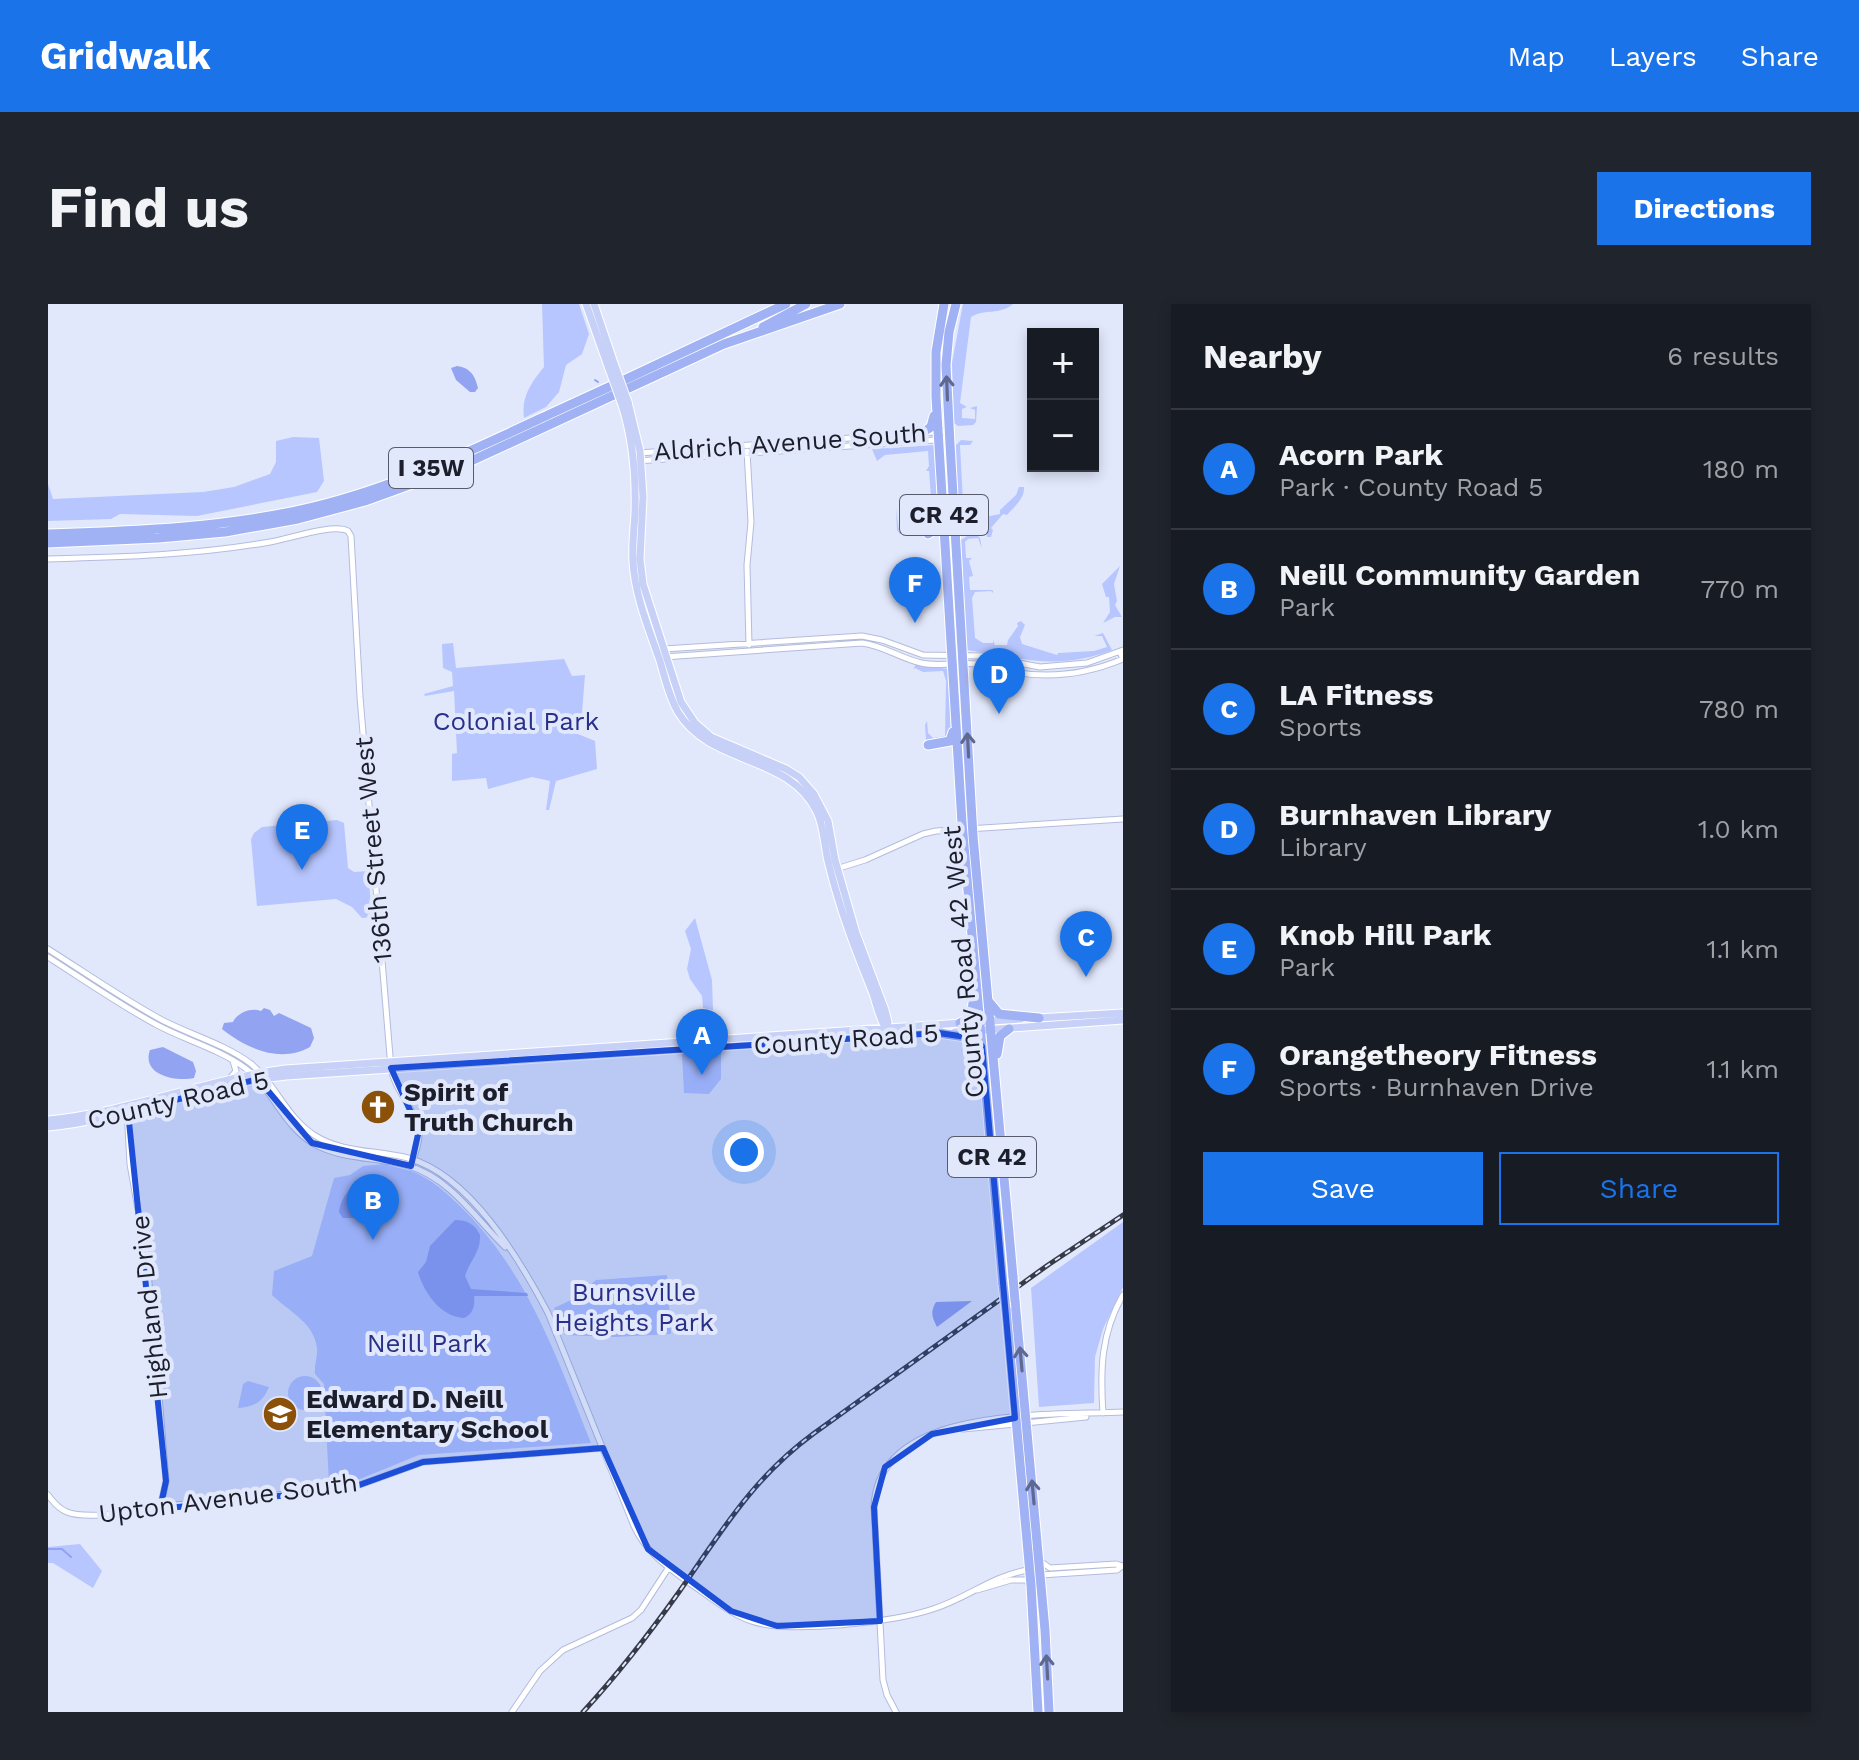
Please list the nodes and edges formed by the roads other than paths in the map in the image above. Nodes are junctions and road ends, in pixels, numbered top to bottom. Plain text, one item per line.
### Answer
1 (586, 304) edge
2 (594, 304) edge
3 (786, 304) edge
4 (806, 304) edge
5 (840, 304) edge
6 (944, 304) edge
7 (956, 304) edge
8 (754, 333) junction
9 (612, 367) junction
10 (936, 377) junction
11 (922, 433) junction
12 (944, 435) junction
13 (747, 449) junction
14 (636, 457) junction
15 (942, 489) junction
16 (950, 533) junction
17 (48, 534) edge
18 (928, 534) dead end
19 (48, 543) edge
20 (48, 559) edge
21 (749, 647) junction
22 (1122, 651) edge
23 (661, 653) junction
24 (958, 659) junction
25 (1123, 659) edge
26 (954, 681) junction
27 (958, 759) junction
28 (1123, 819) edge
29 (968, 829) junction
30 (834, 870) junction
31 (48, 949) edge
32 (48, 957) edge
33 (975, 976) junction
34 (988, 1001) junction
35 (1123, 1013) edge
36 (1039, 1018) junction
37 (1123, 1020) edge
38 (960, 1023) junction
39 (985, 1026) junction
40 (1009, 1029) junction
41 (888, 1032) junction
42 (939, 1033) junction
43 (982, 1046) junction
44 (233, 1060) junction
45 (391, 1065) junction
46 (995, 1074) junction
47 (259, 1076) junction
48 (280, 1076) junction
49 (231, 1077) junction
50 (275, 1089) junction
51 (127, 1109) junction
52 (48, 1120) edge
53 (295, 1124) junction
54 (48, 1127) edge
55 (412, 1163) junction
56 (1004, 1227) junction
57 (1123, 1295) edge
58 (1123, 1412) edge
59 (1103, 1413) junction
60 (1021, 1420) junction
61 (603, 1448) junction
62 (48, 1495) edge
63 (160, 1509) junction
64 (1025, 1524) junction
65 (1039, 1560) junction
66 (1122, 1566) edge
67 (669, 1567) junction
68 (1029, 1570) junction
69 (1041, 1575) junction
70 (1031, 1585) junction
71 (976, 1590) junction
72 (880, 1621) junction
73 (1045, 1630) junction
74 (512, 1712) edge
75 (896, 1712) edge
76 (1038, 1712) edge
77 (1049, 1712) edge

1 - 9 main road
2 - 9 main road
3 - 17 highway, I 35W
4 - 8 highway, I 35W
5 - 8 highway
6 - 10 highway, County Road 42 West / CR 42
12 -> 7 highway, County Road 42 West / CR 42
8 - 19 highway, I 35W
9 - 14 main road, bridge
10 - 11 highway
10 - 12 highway, County Road 42 West / CR 42
11 - 12 street, Aldrich Avenue South
11 - 13 street, Aldrich Avenue South
12 - 13 street, Aldrich Avenue South
12 - 15 highway, County Road 42 West / CR 42
12 - 16 highway, County Road 42 West / CR 42
13 - 14 street, Aldrich Avenue South
13 - 21 street
14 - 23 main road
15 - 16 highway
15 - 18 highway
16 - 24 highway, County Road 42 West / CR 42
16 - 24 highway, County Road 42 West / CR 42
20 - 45 street, 136th Street West
21 - 23 street
21 - 24 street
22 - 24 street
22 - 25 street
23 - 30 main road
24 - 25 street
24 - 26 highway, County Road 42 West / CR 42
29 -> 24 highway, County Road 42 West / CR 42
26 - 27 highway, County Road 42 West / CR 42
26 - 27 highway
27 - 29 highway, County Road 42 West / CR 42
28 - 29 street
29 - 30 street
29 - 33 highway, County Road 42 West / CR 42
29 - 34 highway, County Road 42 West / CR 42
30 - 41 main road
31 - 47 street
32 - 44 street
33 - 38 highway
33 - 39 highway, County Road 42 West / CR 42
34 - 36 highway
34 - 39 highway, County Road 42 West / CR 42
35 - 36 main road, County Road 5
36 - 39 main road, County Road 5
37 - 40 main road, County Road 5
38 - 39 main road, County Road 5
38 - 41 main road, County Road 5
39 - 40 main road, County Road 5
39 - 42 main road, County Road 5
39 - 43 highway, County Road 42 West / CR 42
39 - 46 highway, County Road 42 West / CR 42
40 - 46 highway
41 - 42 main road, County Road 5
41 - 45 main road, County Road 5
42 - 43 highway
43 - 56 highway, County Road 42 West / CR 42
44 - 47 street
44 - 49 street
45 - 47 main road, County Road 5
45 - 48 main road, County Road 5
45 - 55 street, 136th Street West
46 - 56 highway, County Road 42 West / CR 42
47 - 48 main road, County Road 5
47 - 49 main road, County Road 5
47 - 50 street
47 - 51 main road, County Road 5
47 - 53 street
48 - 50 street
49 - 51 main road, County Road 5
50 - 53 street
51 - 52 main road, County Road 5
51 - 54 main road, County Road 5
51 - 63 street, Highland Drive
53 - 55 street
55 - 61 street
60 -> 56 highway, County Road 42 West / CR 42, bridge
56 - 60 highway, County Road 42 West / CR 42, bridge
57 - 59 street
58 - 59 street
59 - 60 street
60 - 64 highway, County Road 42 West / CR 42
65 -> 60 highway, County Road 42 West / CR 42
60 - 72 street
61 - 63 street, Upton Avenue South
61 - 67 street
62 - 63 street, Upton Avenue South
64 - 68 highway, County Road 42 West / CR 42
64 - 69 highway
65 - 66 street
65 - 69 highway, County Road 42 West / CR 42
66 - 69 street
67 - 72 street
67 - 74 street
68 - 70 highway, County Road 42 West / CR 42
68 - 71 street
68 - 73 highway
69 - 73 highway, County Road 42 West / CR 42
70 - 71 street
70 - 76 highway, County Road 42 West / CR 42
71 - 72 street
72 - 75 street
77 -> 73 highway, County Road 42 West / CR 42

